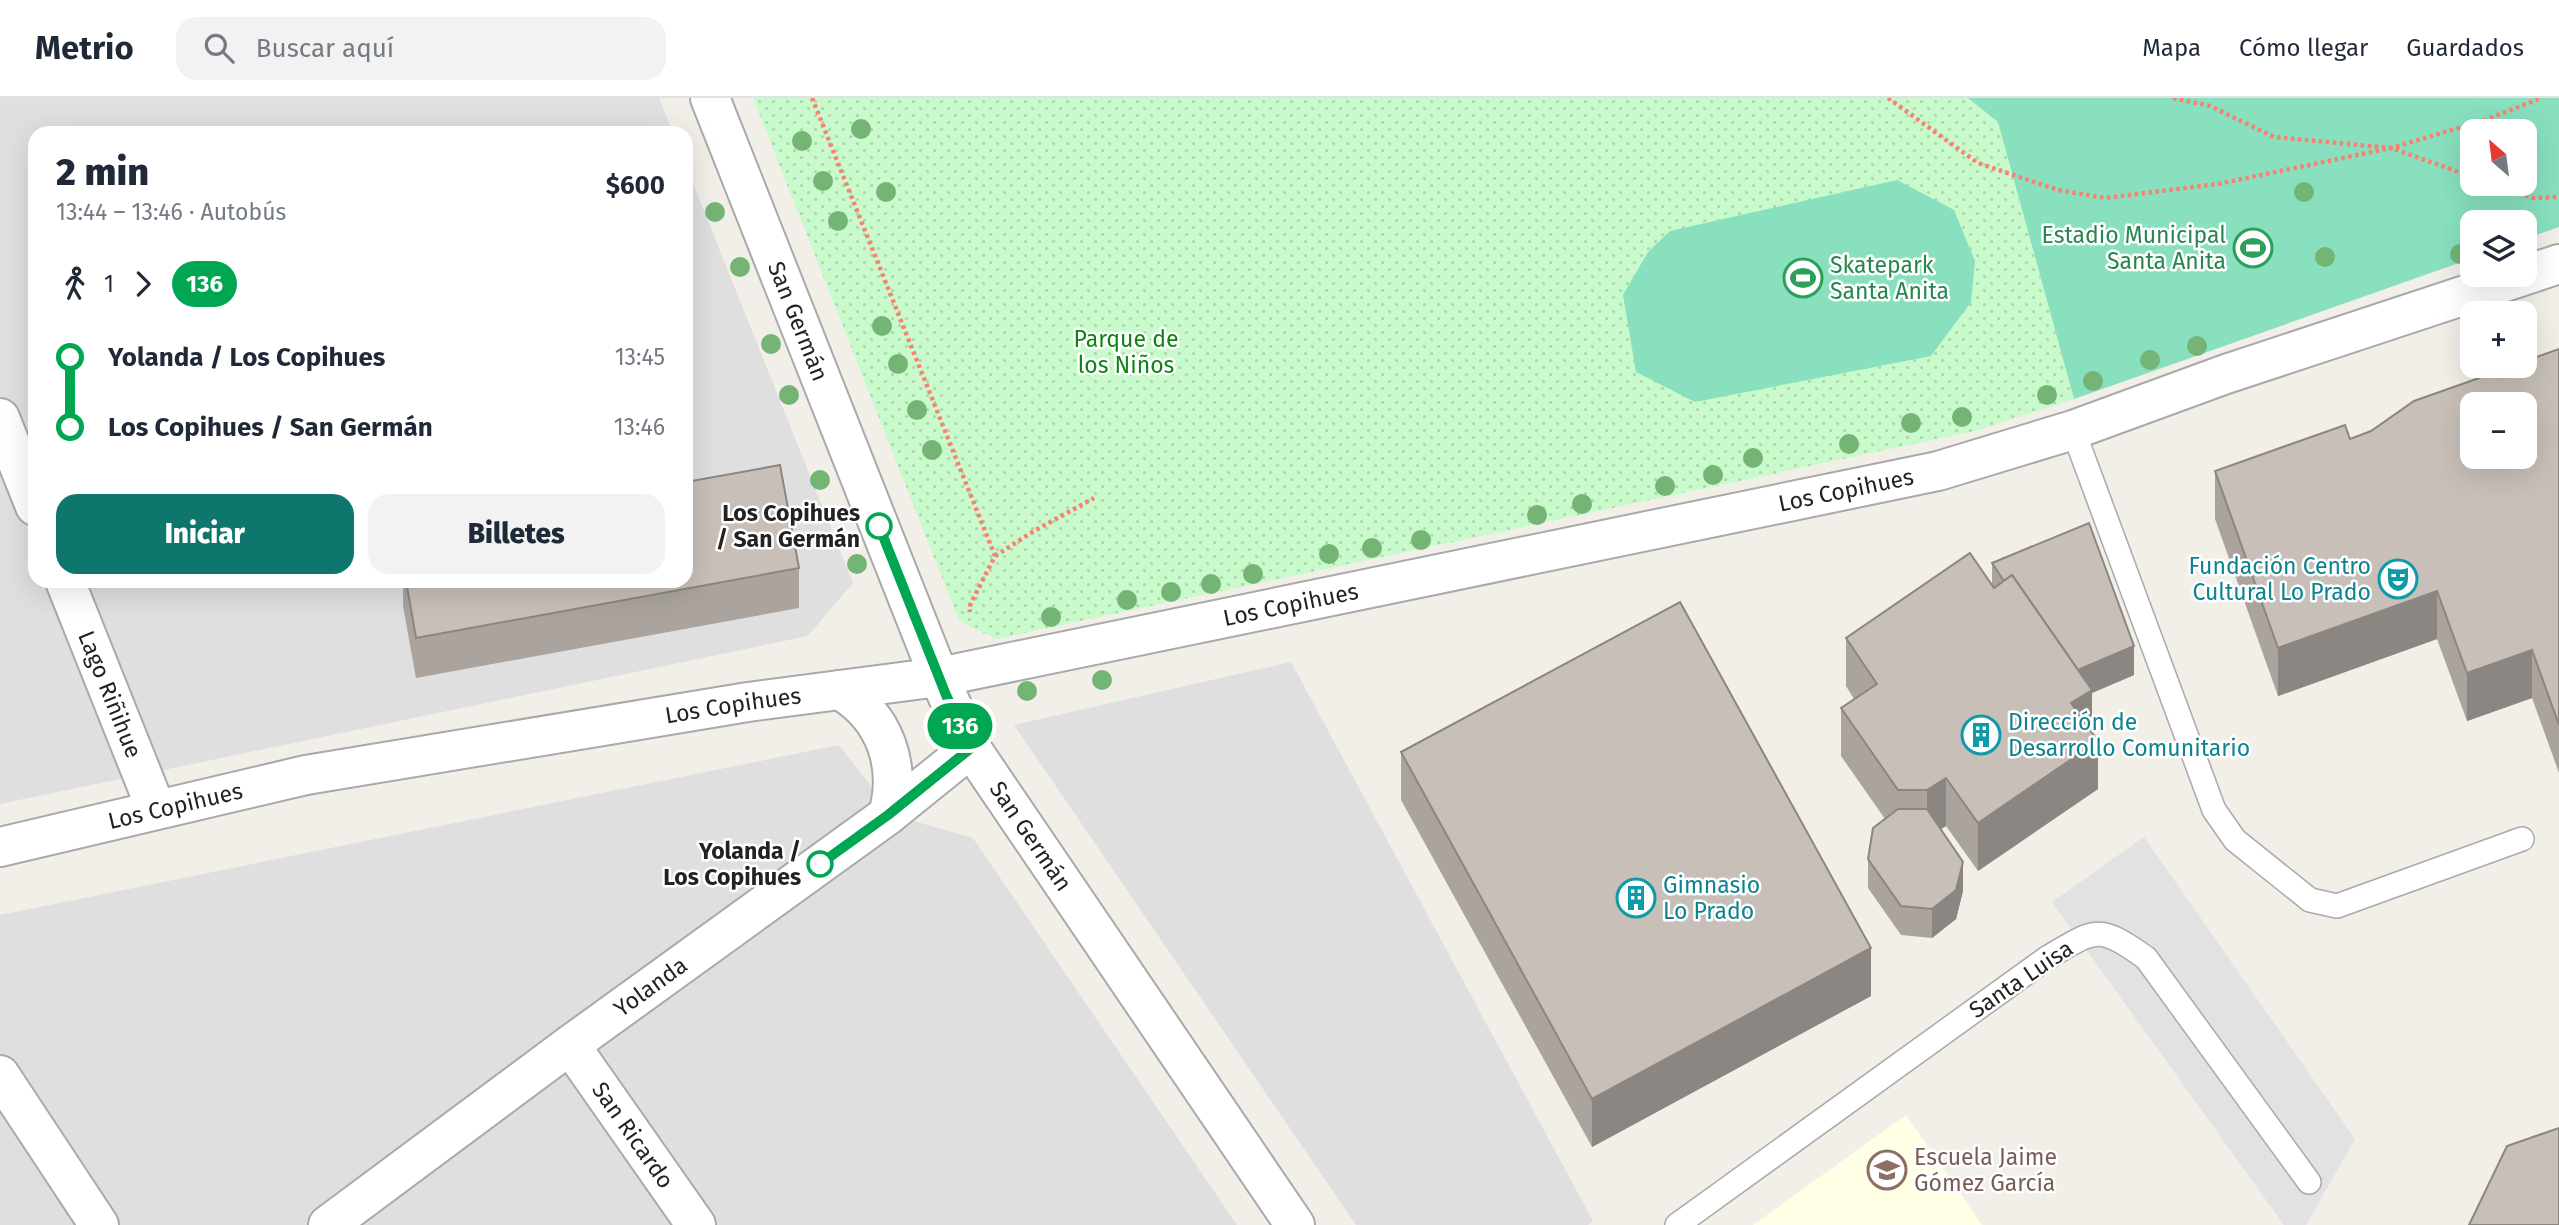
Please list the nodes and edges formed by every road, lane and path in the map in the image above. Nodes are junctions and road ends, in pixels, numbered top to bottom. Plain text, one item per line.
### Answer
1 (709, 98) edge
2 (812, 98) edge
3 (1888, 98) edge
4 (2173, 98) edge
5 (2542, 98) edge
6 (2391, 148) junction
7 (2460, 172) edge
8 (2527, 196) edge
9 (2559, 197) edge
10 (2559, 264) edge
11 (0, 418) edge
12 (2073, 430) junction
13 (28, 488) edge
14 (1094, 498) dead end
15 (995, 556) junction
16 (68, 588) edge
17 (987, 666) junction
18 (939, 677) junction
19 (840, 690) junction
20 (971, 748) junction
21 (156, 809) junction
22 (888, 815) junction
23 (2522, 839) dead end
24 (0, 847) edge
25 (570, 1045) junction
26 (0, 1075) edge
27 (2309, 1182) dead end
28 (99, 1225) edge
29 (328, 1225) edge
30 (696, 1225) edge
31 (1295, 1225) edge
32 (1677, 1225) edge

1 - 18 street, San Germán
2 - 15 path
3 - 6 path
4 - 6 path
5 - 6 path
6 - 7 path
8 - 9 path
10 - 12 street, Los Copihues
11 - 13 street
12 - 17 street, Los Copihues
12 - 23 lane
14 - 15 path
15 - 17 path
16 - 21 street, Lago Riñihue
17 - 18 street, Los Copihues
18 - 19 street, Los Copihues
18 - 20 street, San Germán
19 - 21 street, Los Copihues
19 - 22 street
20 - 22 street, Yolanda
20 - 31 street, San Germán
21 - 24 street, Los Copihues
22 - 25 street, Yolanda
25 - 29 street, Yolanda
25 - 30 street, San Ricardo
26 - 28 street
27 - 32 lane, Santa Luisa

